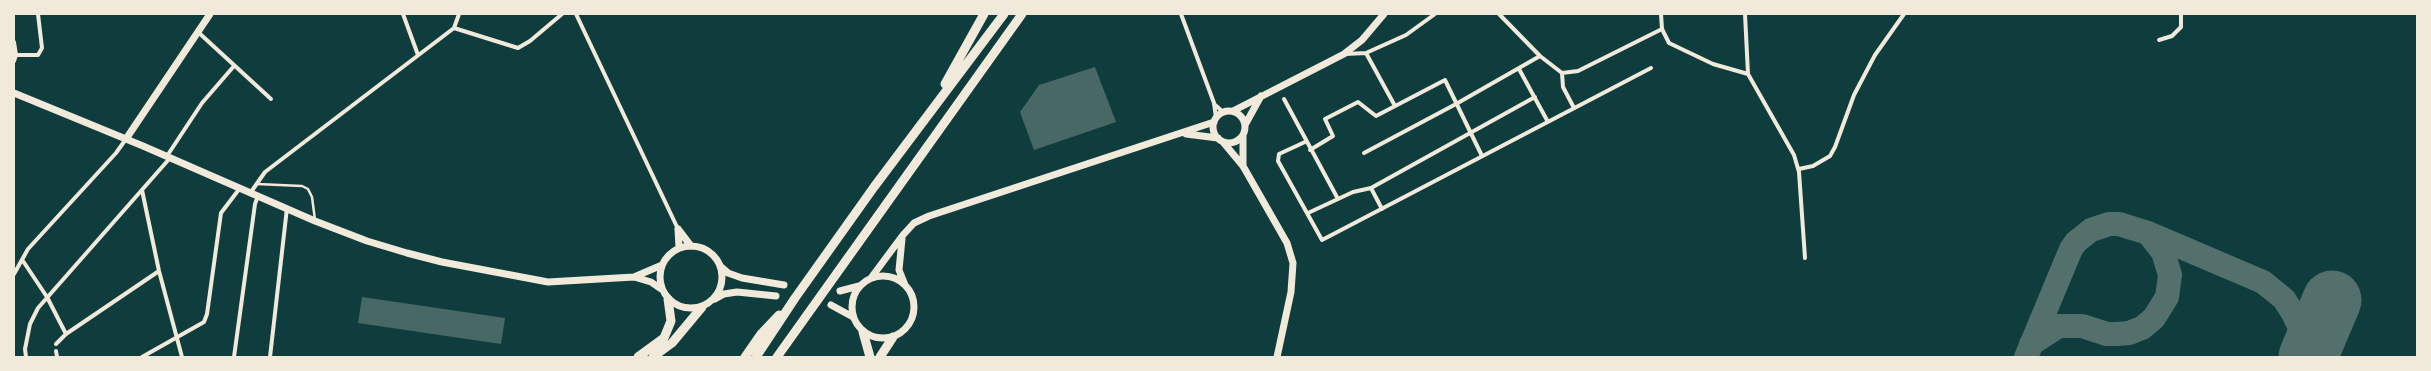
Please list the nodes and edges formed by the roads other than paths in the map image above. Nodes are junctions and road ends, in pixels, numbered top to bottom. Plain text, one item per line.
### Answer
1 (38, 14) edge
2 (210, 14) edge
3 (403, 14) edge
4 (460, 14) edge
5 (562, 14) edge
6 (576, 14) edge
7 (984, 14) edge
8 (1004, 14) edge
9 (1022, 14) edge
10 (1181, 14) edge
11 (1377, 14) edge
12 (1384, 14) edge
13 (1435, 14) edge
14 (1499, 14) edge
15 (1661, 14) edge
16 (1745, 14) edge
17 (1904, 14) edge
18 (2181, 14) edge
19 (1373, 24) junction
20 (454, 28) junction
21 (1662, 28) junction
22 (198, 32) junction
23 (2160, 40) dead end
24 (14, 42) edge
25 (16, 54) junction
26 (1344, 54) junction
27 (1366, 54) junction
28 (418, 55) junction
29 (1540, 56) junction
30 (14, 61) edge
31 (234, 66) junction
32 (1651, 68) dead end
33 (1519, 69) junction
34 (1562, 73) junction
35 (1748, 74) junction
36 (14, 93) edge
37 (1261, 96) junction
38 (1534, 97) junction
39 (271, 99) dead end
40 (1284, 99) dead end
41 (1214, 104) junction
42 (1456, 104) junction
43 (1395, 106) junction
44 (1574, 108) junction
45 (1222, 112) junction
46 (1233, 112) junction
47 (928, 115) junction
48 (1215, 120) junction
49 (1548, 122) junction
50 (1245, 125) junction
51 (1470, 132) junction
52 (1181, 133) junction
53 (1243, 136) junction
54 (126, 139) junction
55 (1220, 140) junction
56 (1305, 142) junction
57 (1310, 150) junction
58 (1364, 153) dead end
59 (1482, 156) junction
60 (169, 157) junction
61 (1243, 166) junction
62 (1799, 169) junction
63 (257, 184) junction
64 (240, 187) junction
65 (1370, 188) junction
66 (142, 190) junction
67 (251, 192) junction
68 (258, 195) junction
69 (1338, 199) junction
70 (287, 208) junction
71 (1382, 209) junction
72 (1308, 213) junction
73 (315, 221) junction
74 (678, 229) junction
75 (903, 236) junction
76 (691, 246) junction
77 (679, 248) junction
78 (1805, 258) dead end
79 (23, 261) junction
80 (662, 265) junction
81 (720, 266) junction
82 (159, 271) junction
83 (14, 274) edge
84 (634, 277) junction
85 (871, 278) junction
86 (784, 285) dead end
87 (905, 285) junction
88 (859, 286) junction
89 (661, 289) junction
90 (840, 291) dead end
91 (776, 296) dead end
92 (47, 297) junction
93 (795, 298) junction
94 (668, 299) junction
95 (713, 300) junction
96 (830, 305) dead end
97 (702, 307) junction
98 (853, 317) junction
99 (863, 332) junction
100 (66, 334) junction
101 (177, 337) junction
102 (893, 337) junction
103 (790, 338) junction
104 (56, 344) dead end
105 (56, 351) dead end
106 (26, 357) edge
107 (57, 357) edge
108 (142, 357) edge
109 (182, 357) edge
110 (234, 357) edge
111 (270, 357) edge
112 (638, 357) edge
113 (653, 357) edge
114 (745, 357) edge
115 (756, 357) edge
116 (777, 357) edge
117 (781, 357) edge
118 (870, 357) edge
119 (880, 357) edge
120 (1277, 357) edge

1 - 25 street
2 - 22 street
3 - 28 street
4 - 20 street
5 - 20 street
6 - 74 street
7 - 47 highway
8 - 47 highway
9 - 103 highway
10 - 41 street
11 - 19 street
12 - 19 street
13 - 27 street
14 - 29 street
15 - 21 street
16 - 35 street
17 - 62 street
18 - 23 street
19 - 26 street
20 - 28 street
21 - 34 street
21 - 35 street
22 - 31 street
22 - 54 street
24 - 25 street
25 - 30 street
26 - 27 street
26 - 37 street
27 - 43 street
28 - 63 street
29 - 33 street
29 - 34 street
31 - 39 street
31 - 60 street
32 - 44 street
33 - 38 street
33 - 42 street
34 - 44 street
35 - 62 street
36 - 54 street
37 - 46 street
37 - 50 street
38 - 49 street
38 - 51 street
40 - 56 street
41 - 45 street
41 - 48 street
42 - 43 street
42 - 51 street
42 - 58 street
43 - 57 street
44 - 49 street
45 - 46 street
45 - 48 street
46 - 50 street
47 - 93 highway
48 - 52 street
48 - 55 street
49 - 59 street
50 - 53 street
51 - 59 street
51 - 65 street
52 - 55 street
52 - 75 street
53 - 55 street
53 - 61 street
54 - 60 street
54 - 79 street
55 - 61 street
56 - 57 street
56 - 72 street
57 - 69 street
59 - 71 street
60 - 64 street
60 - 66 street
61 - 120 street
62 - 78 street
63 - 67 street
63 - 73 lane
64 - 67 street
64 - 101 street
65 - 69 street
65 - 71 street
66 - 82 street
66 - 92 street
67 - 68 street
68 - 70 street
68 - 110 street
69 - 72 street
70 - 73 street
70 - 111 street
71 - 72 street
73 - 84 street
74 - 76 street
74 - 77 street
75 - 85 street
75 - 87 street
76 - 77 street
76 - 81 street
77 - 80 street
79 - 83 street
79 - 92 street
80 - 84 street
80 - 89 street
81 - 86 street
81 - 95 street
82 - 100 street
82 - 101 street
84 - 89 street
85 - 87 street
85 - 88 street
87 - 102 street
88 - 90 street
88 - 98 street
89 - 94 street
91 - 95 street
92 - 100 street
92 - 106 street
93 - 114 highway
93 - 115 highway
94 - 97 street
94 - 112 highway
95 - 97 street
96 - 98 street
97 - 113 highway
98 - 99 street
99 - 102 street
99 - 118 highway
100 - 104 street
101 - 108 street
101 - 109 street
102 - 119 highway
103 - 116 highway
103 - 117 highway
105 - 107 street

